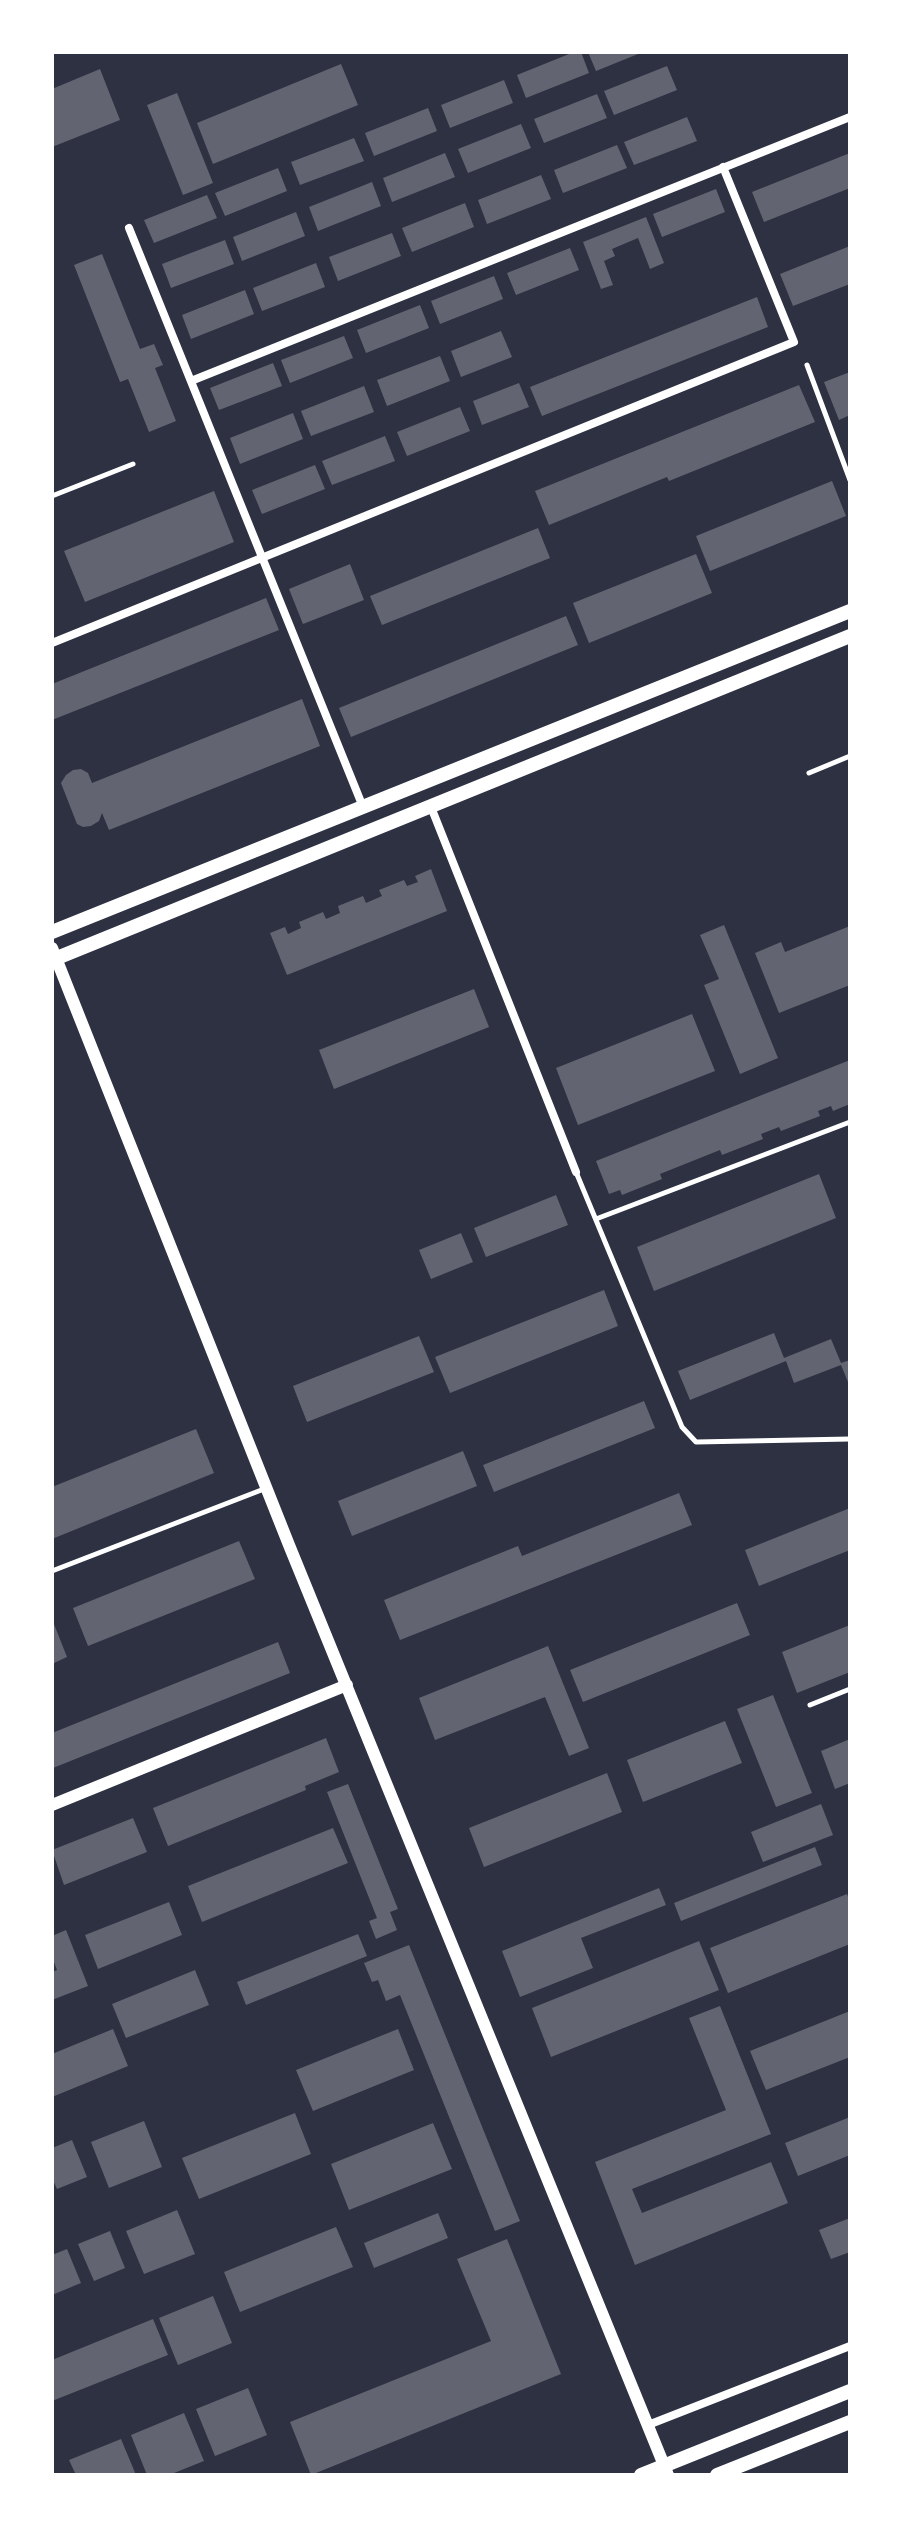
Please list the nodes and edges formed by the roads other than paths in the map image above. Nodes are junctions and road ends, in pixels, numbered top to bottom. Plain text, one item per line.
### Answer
1 (850, 117) edge
2 (723, 167) junction
3 (129, 228) dead end
4 (807, 365) dead end
5 (191, 381) junction
6 (133, 464) dead end
7 (850, 480) edge
8 (52, 496) edge
9 (262, 558) junction
10 (850, 611) edge
11 (850, 636) edge
12 (52, 643) edge
13 (850, 756) edge
14 (809, 773) dead end
15 (363, 807) junction
16 (431, 807) junction
17 (52, 932) edge
18 (53, 955) edge
19 (850, 1122) edge
20 (576, 1172) joint
21 (596, 1219) junction
22 (850, 1439) edge
23 (267, 1488) junction
24 (52, 1571) edge
25 (347, 1685) junction
26 (850, 1689) edge
27 (810, 1705) dead end
28 (52, 1805) edge
29 (850, 2346) edge
30 (850, 2391) edge
31 (850, 2422) edge
32 (648, 2425) junction
33 (666, 2470) edge
34 (641, 2475) edge
35 (717, 2475) edge

1 - 2 street
2 - 5 street
2 - 9 street
3 - 5 street
4 - 7 lane
5 - 9 street
6 - 8 lane
9 - 12 street
9 - 15 street
10 - 15 main road
11 - 16 main road
13 - 14 lane
15 - 17 main road
16 - 18 main road
16 - 20 street
18 - 23 street
19 - 21 lane
20 - 21 lane
21 - 22 lane
23 - 24 lane
23 - 25 street
25 - 28 street
25 - 32 street
26 - 27 lane
29 - 32 street
30 - 33 main road
31 - 35 main road
32 - 33 street
33 - 34 main road

